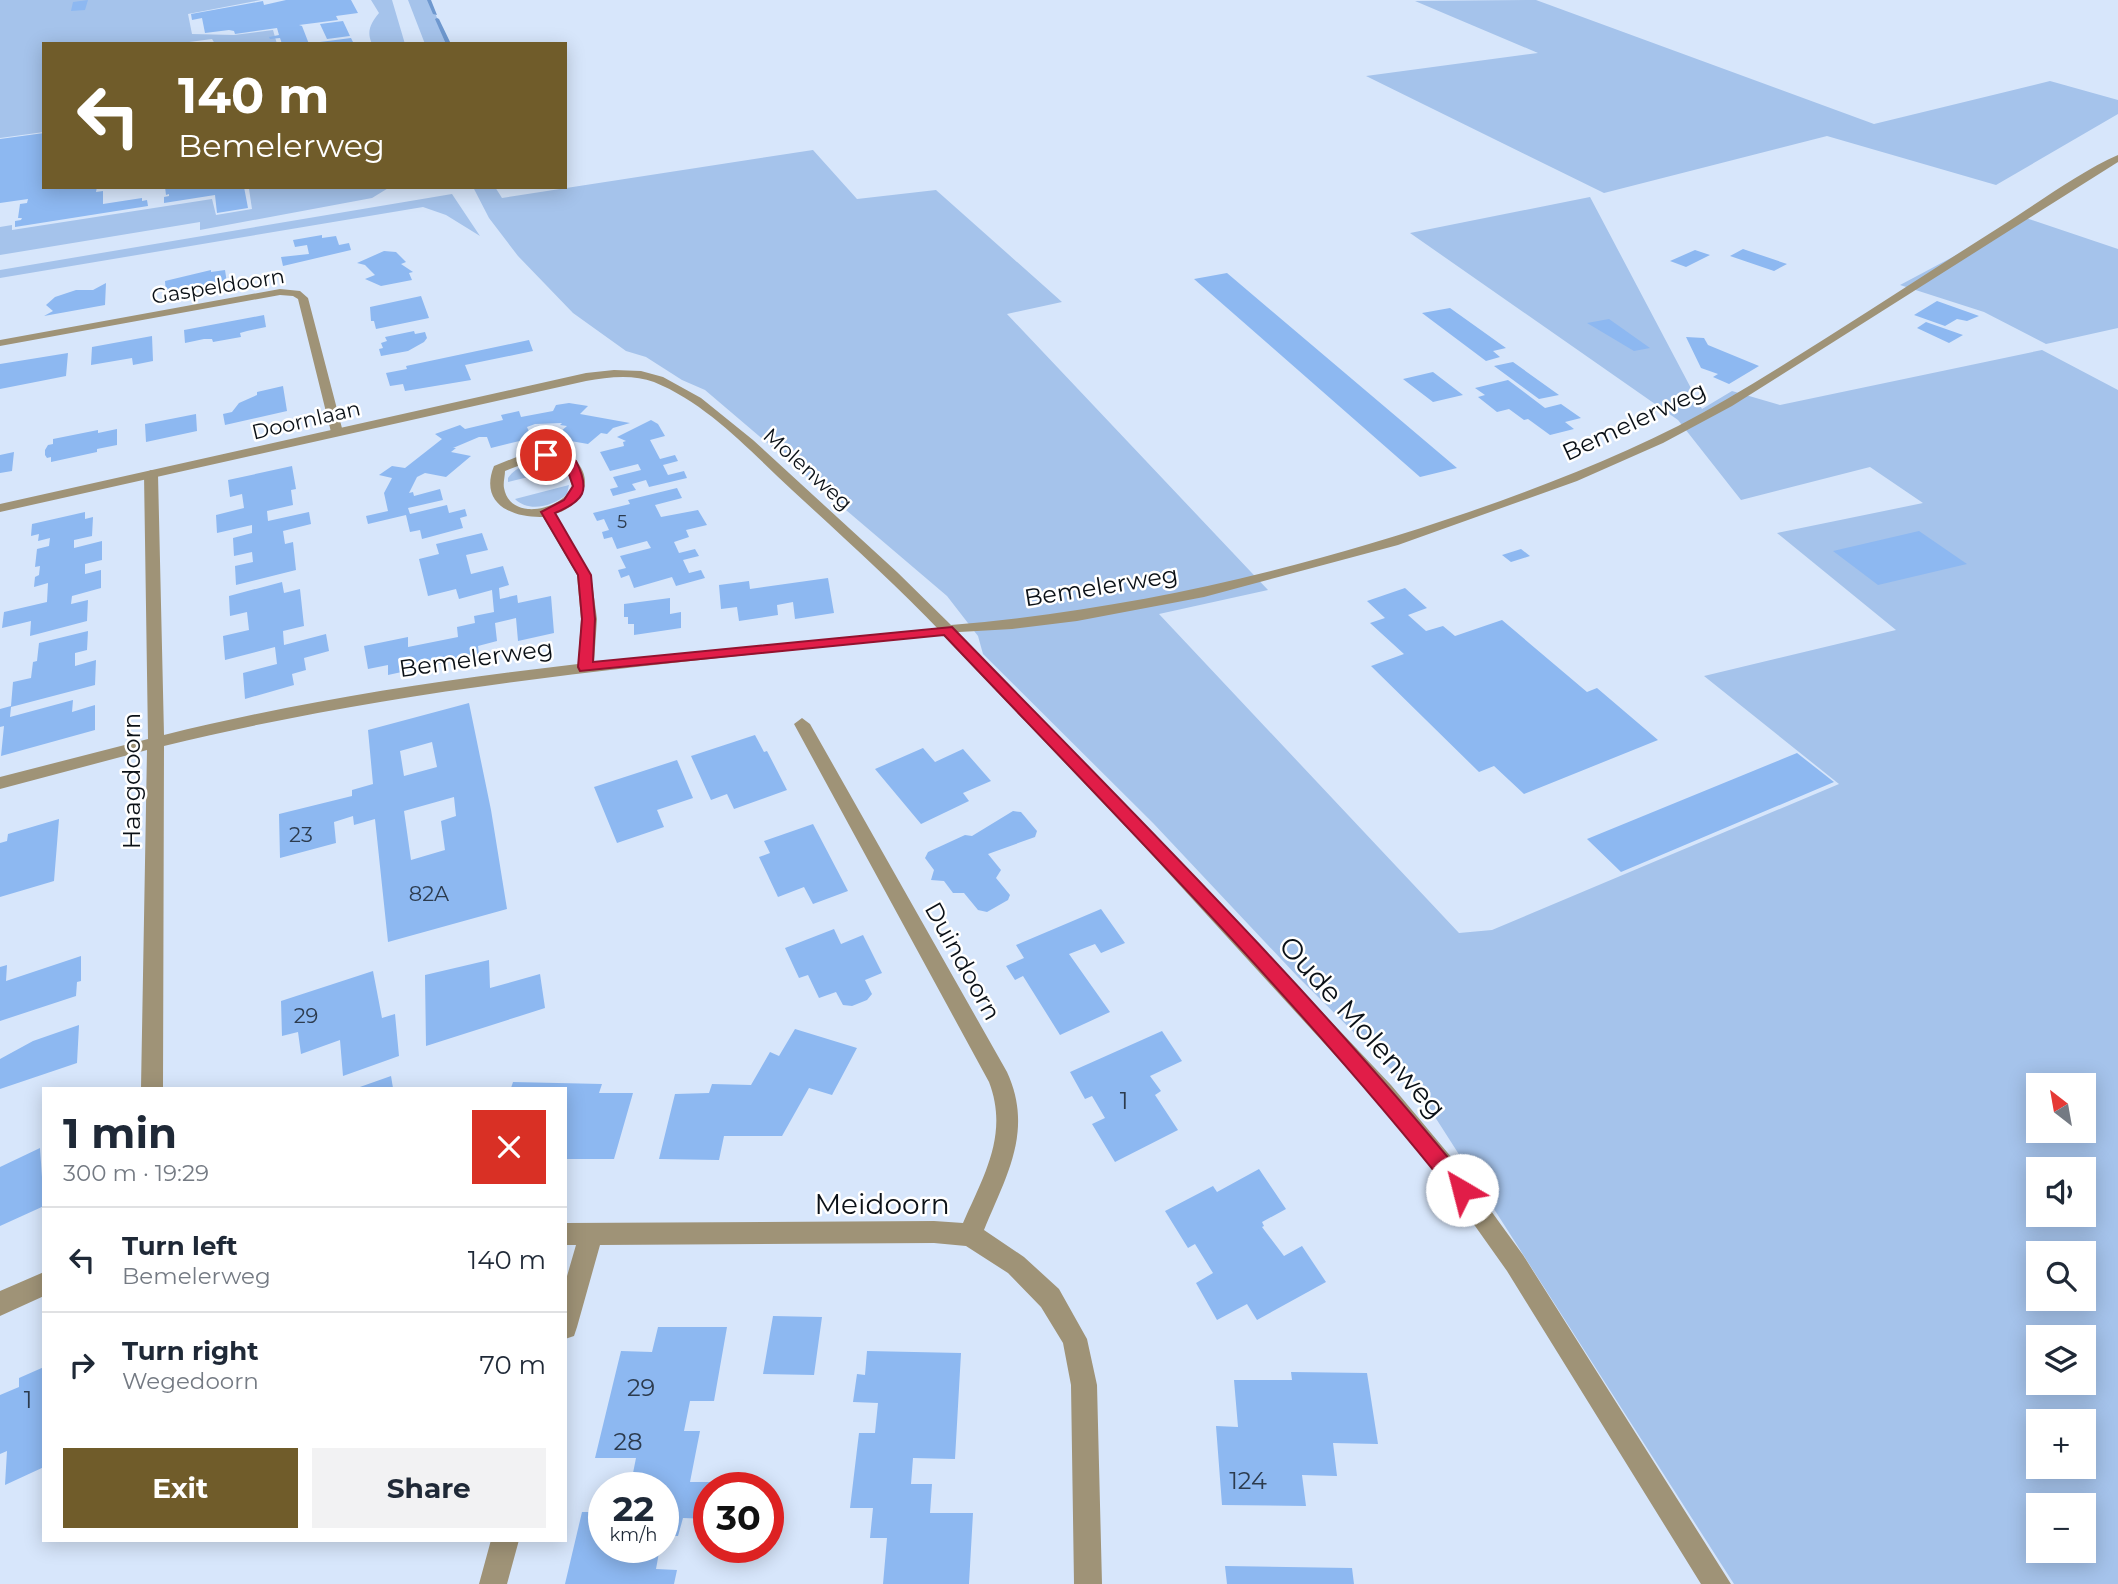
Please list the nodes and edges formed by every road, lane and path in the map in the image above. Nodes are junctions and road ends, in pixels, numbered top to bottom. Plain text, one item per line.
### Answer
1 (2118, 158) edge
2 (0, 343) edge
3 (621, 373) joint
4 (337, 432) junction
5 (151, 474) junction
6 (0, 508) edge
7 (547, 512) junction
8 (947, 630) junction
9 (586, 667) junction
10 (802, 724) dead end
11 (156, 742) junction
12 (0, 783) edge
13 (152, 1087) edge
14 (567, 1234) edge
15 (592, 1235) junction
16 (970, 1235) junction
17 (42, 1285) edge
18 (0, 1304) edge
19 (567, 1320) edge
20 (504, 1542) edge
21 (492, 1584) edge
22 (1088, 1584) edge
23 (1717, 1584) edge

1 - 8 street, Bemelerweg
2 - 4 street, Gaspeldoorn
3 - 4 street, Doornlaan
3 - 8 street, Molenweg
4 - 5 street, Doornlaan
5 - 6 street, Doornlaan
5 - 11 street, Haagdoorn
7 - 7 street
7 - 9 street
8 - 9 street, Bemelerweg
8 - 23 street, Oude Molenweg
9 - 11 street, Bemelerweg
10 - 16 street, Duindoorn
11 - 12 street, Bemelerweg
11 - 13 street, Haagdoorn
14 - 15 street, Meidoorn
15 - 16 street, Meidoorn
15 - 19 street
16 - 22 street, Meidoorn
17 - 18 street
20 - 21 street

